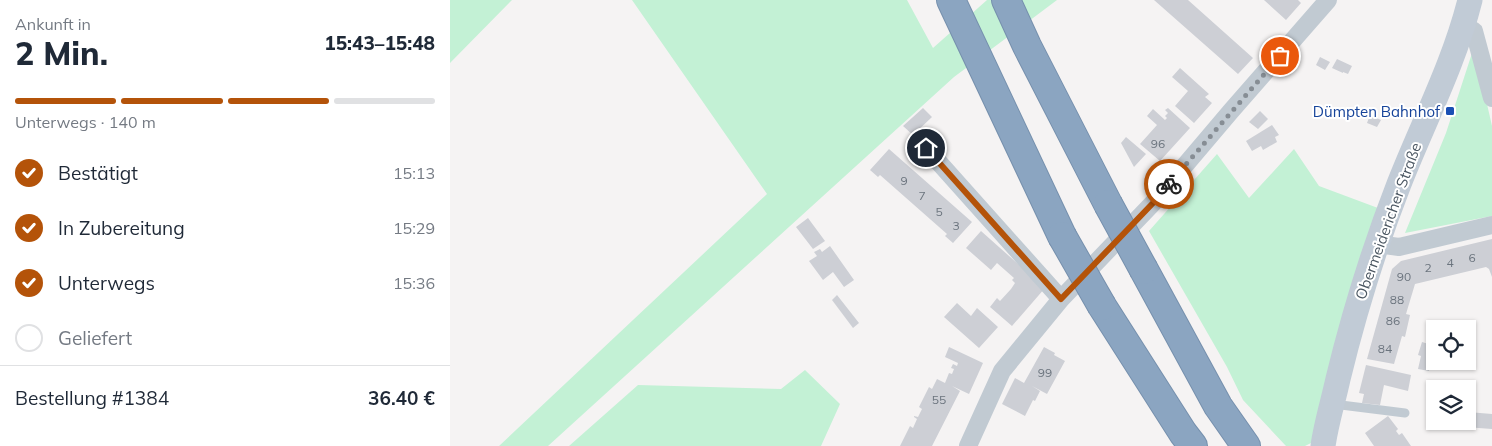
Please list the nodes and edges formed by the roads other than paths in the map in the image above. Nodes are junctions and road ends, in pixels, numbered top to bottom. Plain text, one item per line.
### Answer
1 (1006, 0) edge
2 (1328, 0) edge
3 (1470, 0) edge
4 (953, 4) edge
5 (1462, 24) junction
6 (1492, 98) edge
7 (926, 148) dead end
8 (1492, 225) edge
9 (1377, 244) junction
10 (1061, 299) junction
11 (1332, 404) junction
12 (1405, 412) dead end
13 (968, 446) edge
14 (1193, 446) edge
15 (1246, 446) edge
16 (1323, 446) edge

1 - 15 highway, bridge
2 - 10 street
3 - 5 main road, Obermeidericher Straße
4 - 14 highway, bridge
5 - 6 street
5 - 9 main road, Obermeidericher Straße
7 - 10 street
8 - 9 street
9 - 11 main road, Obermeidericher Straße
10 - 13 street
11 - 12 lane
11 - 16 main road, Obermeidericher Straße

